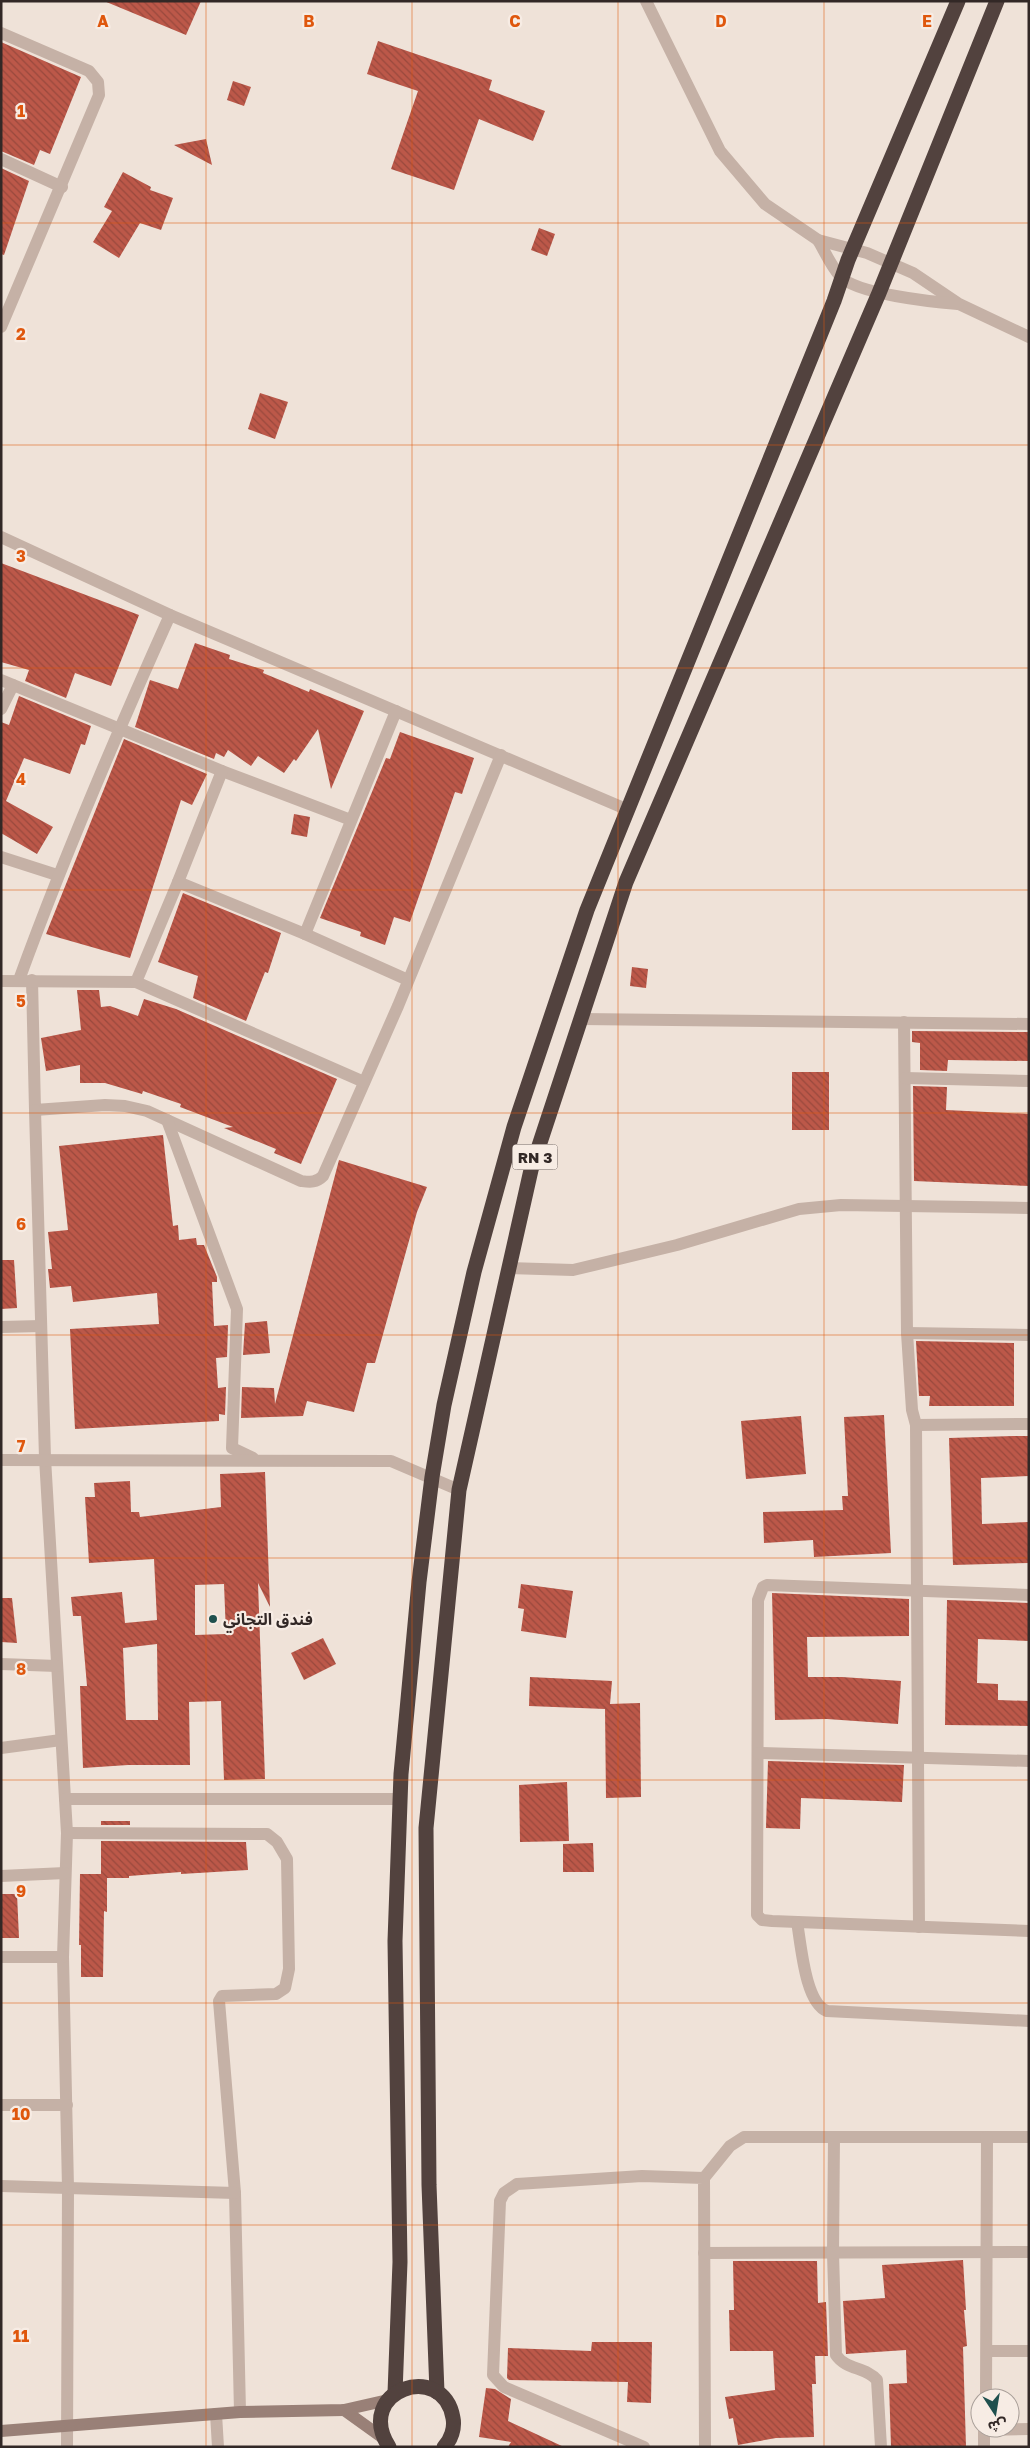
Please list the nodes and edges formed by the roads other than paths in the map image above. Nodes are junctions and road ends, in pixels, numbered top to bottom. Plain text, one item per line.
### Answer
1 (646, 1) edge
2 (958, 1) edge
3 (997, 1) edge
4 (1, 33) edge
5 (1, 159) edge
6 (62, 187) junction
7 (818, 240) junction
8 (852, 249) junction
9 (891, 264) junction
10 (841, 278) junction
11 (879, 293) junction
12 (958, 304) junction
13 (1, 327) edge
14 (1029, 337) edge
15 (1, 537) edge
16 (170, 614) junction
17 (7, 682) edge
18 (1, 709) edge
19 (396, 711) junction
20 (119, 728) junction
21 (501, 755) junction
22 (222, 771) junction
23 (626, 809) junction
24 (351, 820) junction
25 (1, 857) edge
26 (57, 875) junction
27 (178, 882) junction
28 (305, 934) junction
29 (25, 980) junction
30 (408, 980) junction
31 (1, 981) edge
32 (136, 982) junction
33 (581, 1019) junction
34 (904, 1022) junction
35 (1029, 1024) edge
36 (905, 1078) junction
37 (1029, 1081) edge
38 (364, 1082) junction
39 (35, 1110) junction
40 (167, 1120) junction
41 (906, 1205) junction
42 (1029, 1208) edge
43 (508, 1268) junction
44 (41, 1326) junction
45 (1, 1327) edge
46 (907, 1333) junction
47 (1029, 1335) edge
48 (1029, 1424) edge
49 (916, 1425) junction
50 (45, 1458) junction
51 (1, 1460) edge
52 (255, 1460) junction
53 (432, 1477) junction
54 (460, 1490) junction
55 (917, 1589) junction
56 (1029, 1595) edge
57 (1, 1664) edge
58 (57, 1666) junction
59 (61, 1740) junction
60 (1, 1748) edge
61 (758, 1753) junction
62 (918, 1758) junction
63 (1029, 1761) edge
64 (400, 1798) junction
65 (65, 1799) junction
66 (67, 1833) junction
67 (65, 1874) junction
68 (1, 1876) edge
69 (797, 1922) junction
70 (919, 1927) junction
71 (1029, 1931) edge
72 (1, 1957) edge
73 (62, 1957) junction
74 (1029, 2020) edge
75 (1, 2106) edge
76 (67, 2106) junction
77 (834, 2137) junction
78 (987, 2137) junction
79 (1029, 2137) edge
80 (704, 2178) junction
81 (1, 2186) edge
82 (68, 2188) junction
83 (235, 2192) junction
84 (1029, 2252) edge
85 (704, 2253) junction
86 (833, 2253) junction
87 (986, 2253) junction
88 (987, 2351) junction
89 (1029, 2351) edge
90 (986, 2388) edge
91 (437, 2392) junction
92 (392, 2397) junction
93 (344, 2410) junction
94 (240, 2412) junction
95 (216, 2414) junction
96 (67, 2427) junction
97 (1, 2431) edge
98 (386, 2442) edge
99 (448, 2446) edge
100 (67, 2447) edge
101 (218, 2447) edge
102 (644, 2447) edge
103 (704, 2447) edge
104 (881, 2447) edge

1 - 7 street
2 - 8 highway, RN 3
3 - 9 highway, RN 3
4 - 6 street
5 - 6 street
6 - 13 street
7 - 8 street
7 - 10 street
8 - 9 street
8 - 10 highway, RN 3
9 - 11 highway, RN 3
9 - 12 street
10 - 11 street
10 - 23 highway, RN 3
11 - 12 street
11 - 33 highway, RN 3
12 - 14 street
15 - 16 street
16 - 19 street
16 - 20 street
17 - 18 street
17 - 20 street
19 - 21 street
19 - 24 street
20 - 22 street
20 - 26 street
21 - 23 street
21 - 30 street
22 - 24 street
22 - 27 street
23 - 53 highway, RN 3
24 - 28 street
25 - 26 street
26 - 29 street
27 - 28 street
27 - 32 street
28 - 30 street
29 - 31 street
29 - 32 street
29 - 39 street
30 - 38 street
32 - 38 street
33 - 34 street
33 - 43 highway, RN 3
34 - 35 street
34 - 36 street
36 - 37 street
36 - 41 street
38 - 40 street
39 - 40 street
39 - 44 street
40 - 52 street
41 - 42 street
41 - 43 street
41 - 46 street
43 - 54 highway, RN 3
44 - 45 street
44 - 50 street
46 - 47 street
46 - 49 street
48 - 49 street
49 - 55 street
50 - 51 street
50 - 52 street
50 - 58 street
52 - 53 street
53 - 54 street
53 - 64 highway, RN 3
54 - 91 highway, RN 3
55 - 56 street
55 - 61 street
55 - 62 street
57 - 58 street
58 - 59 street
59 - 60 street
59 - 65 street
61 - 62 street
61 - 69 street
62 - 63 street
62 - 70 street
64 - 65 street
64 - 92 highway, RN 3
65 - 66 street
66 - 67 street
66 - 83 street
67 - 68 street
67 - 73 street
69 - 70 street
69 - 74 street
70 - 71 street
72 - 73 street
73 - 76 street
75 - 76 street
76 - 82 street
77 - 78 street
77 - 80 street
77 - 86 street
78 - 79 street
78 - 87 street
80 - 85 street
80 - 102 street
81 - 82 street
82 - 83 street
82 - 96 street
83 - 94 street
84 - 87 street
85 - 86 street
85 - 103 street
86 - 87 street
86 - 104 street
87 - 88 street
88 - 89 street
88 - 90 street
91 - 92 highway
91 - 99 highway
92 - 93 street
92 - 98 highway
93 - 94 street
93 - 98 street
94 - 95 street
95 - 96 street
95 - 101 street
96 - 97 street
96 - 100 street

